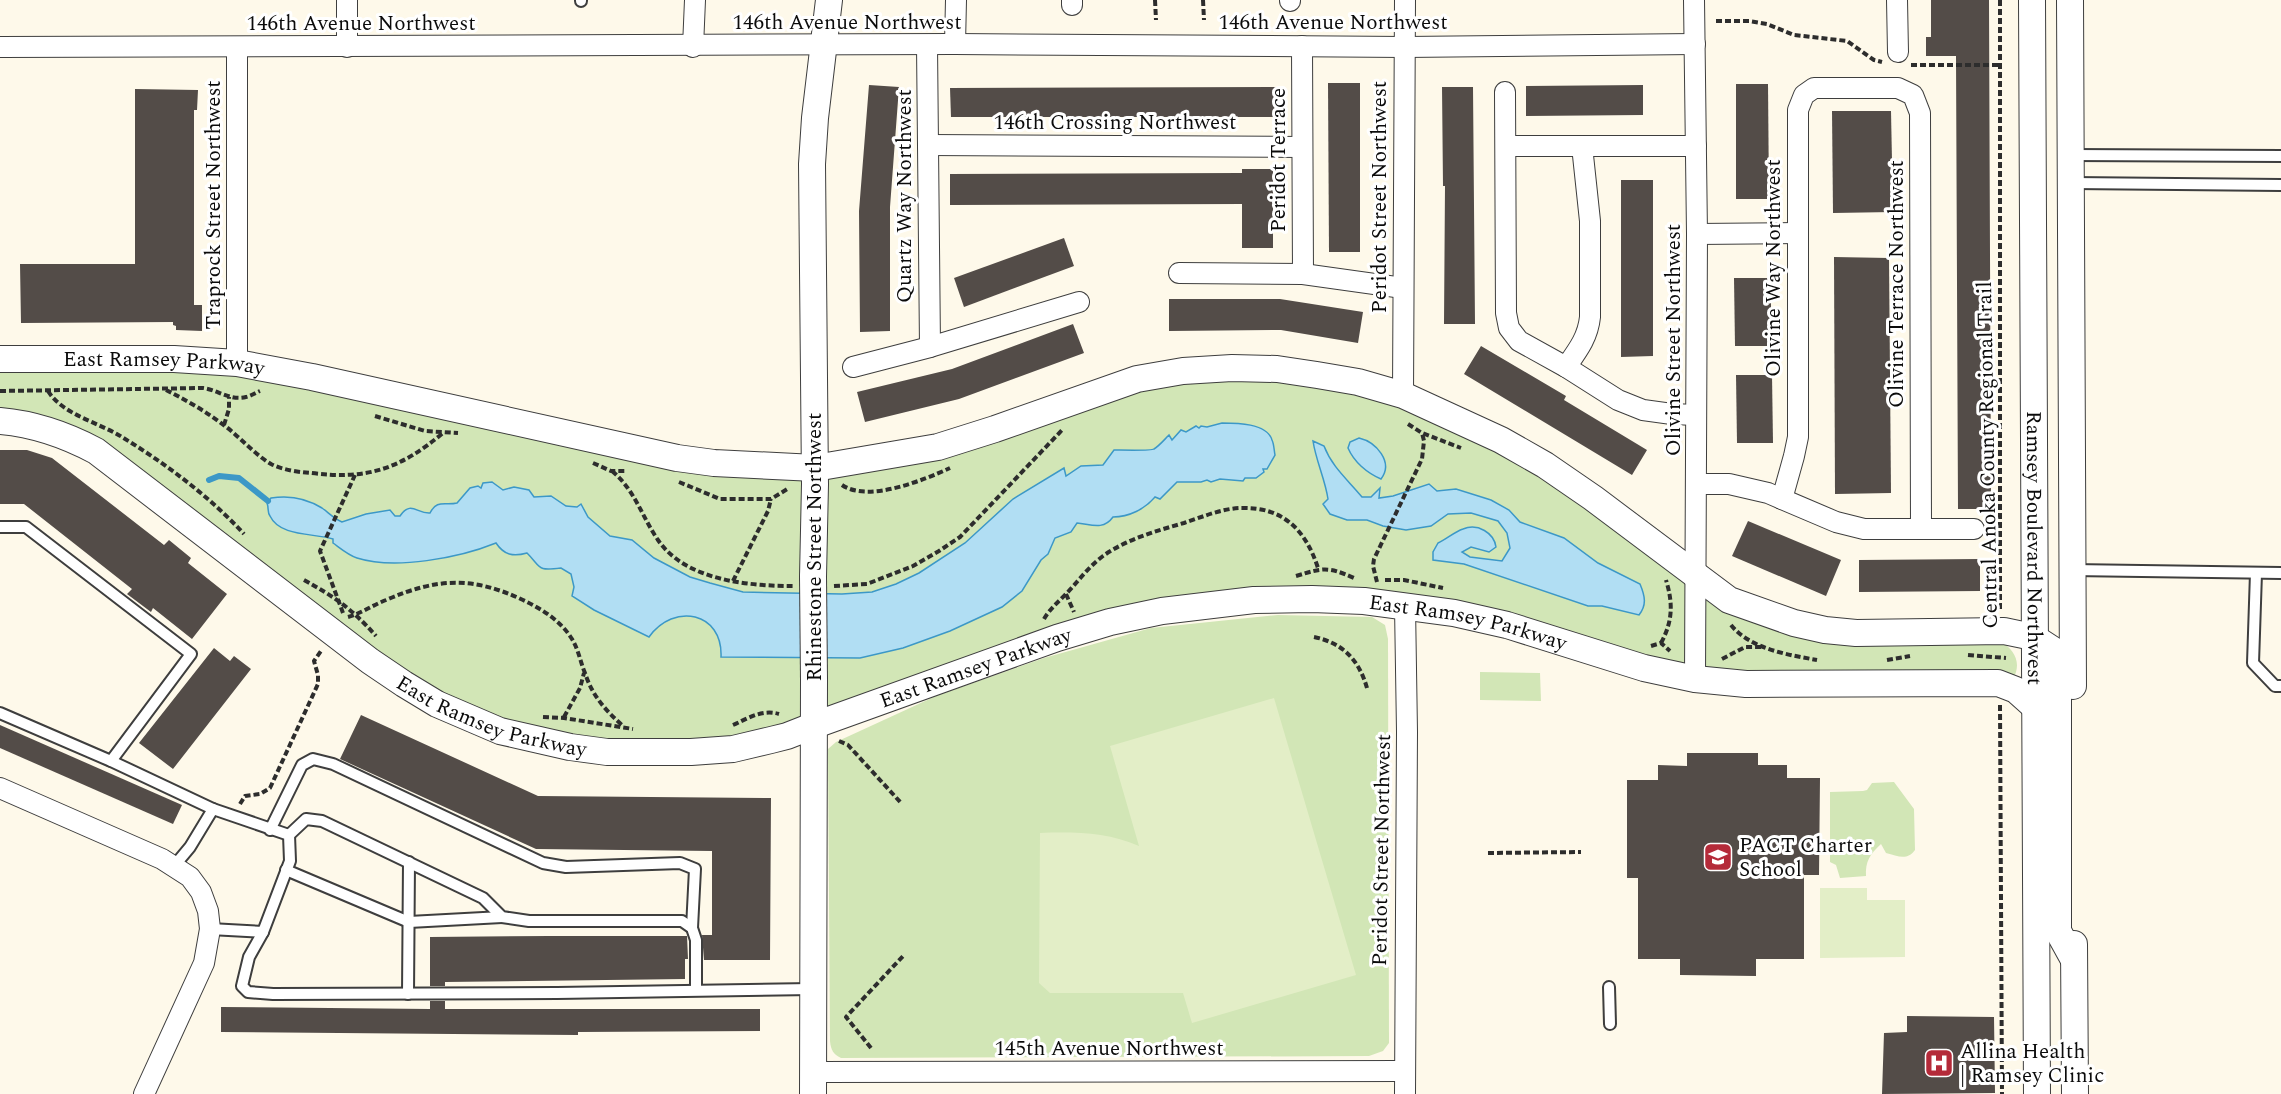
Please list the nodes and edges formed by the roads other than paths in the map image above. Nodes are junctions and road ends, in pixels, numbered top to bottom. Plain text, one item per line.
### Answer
1 (347, 0) edge
2 (695, 0) edge
3 (829, 0) edge
4 (956, 0) edge
5 (1405, 0) edge
6 (1694, 0) edge
7 (1897, 0) edge
8 (2032, 0) edge
9 (2070, 0) edge
10 (955, 44) junction
11 (1695, 44) junction
12 (927, 45) junction
13 (825, 46) junction
14 (1302, 46) junction
15 (0, 47) edge
16 (237, 47) junction
17 (347, 47) junction
18 (693, 47) junction
19 (1405, 47) junction
20 (1898, 60) road end
21 (1861, 88) joint
22 (1505, 92) dead end
23 (928, 145) junction
24 (1506, 146) junction
25 (1582, 146) junction
26 (1696, 146) junction
27 (1301, 147) junction
28 (2072, 155) junction
29 (2281, 156) edge
30 (2071, 183) junction
31 (2281, 185) edge
32 (1797, 233) junction
33 (1697, 234) junction
34 (1179, 273) dead end
35 (1303, 274) junction
36 (1403, 288) junction
37 (1079, 302) dead end
38 (930, 347) junction
39 (0, 359) edge
40 (237, 363) junction
41 (853, 367) dead end
42 (1566, 367) junction
43 (1403, 395) junction
44 (1696, 415) junction
45 (0, 421) edge
46 (815, 476) junction
47 (1696, 484) junction
48 (1782, 499) junction
49 (0, 527) edge
50 (1921, 528) junction
51 (1974, 529) dead end
52 (2072, 570) junction
53 (2256, 573) junction
54 (2281, 573) edge
55 (1696, 582) junction
56 (1388, 596) junction
57 (2033, 637) junction
58 (1695, 671) junction
59 (2281, 686) edge
60 (2034, 707) junction
61 (0, 713) edge
62 (815, 715) junction
63 (111, 761) junction
64 (0, 788) edge
65 (213, 809) junction
66 (270, 830) junction
67 (290, 835) junction
68 (409, 862) junction
69 (175, 865) junction
70 (286, 870) junction
71 (501, 917) junction
72 (409, 922) junction
73 (692, 928) junction
74 (210, 929) junction
75 (263, 932) junction
76 (2074, 960) junction
77 (1610, 987) dead end
78 (812, 989) junction
79 (696, 990) junction
80 (408, 994) junction
81 (1610, 1024) dead end
82 (1404, 1071) junction
83 (813, 1083) edge
84 (144, 1094) edge
85 (1405, 1094) edge
86 (2037, 1094) edge
87 (2075, 1094) edge

1 - 17 street
2 - 18 street
3 - 13 street, Rhinestone Street Northwest
4 - 10 street
5 - 19 street, Peridot Street Northwest
6 - 11 street, Olivine Street Northwest
7 - 20 street
8 - 57 street, Ramsey Boulevard Northwest
9 - 28 street, Ramsey Boulevard Northwest
10 - 12 street, 146th Avenue Northwest
10 - 14 street, 146th Avenue Northwest
11 - 19 street, 146th Avenue Northwest
11 - 26 street, Olivine Street Northwest
12 - 13 street, 146th Avenue Northwest
12 - 23 street, Quartz Way Northwest
13 - 18 street, 146th Avenue Northwest
13 - 46 street, Rhinestone Street Northwest
14 - 19 street, 146th Avenue Northwest
14 - 27 street, Peridot Terrace
15 - 16 street, 146th Avenue Northwest
16 - 17 street, 146th Avenue Northwest
16 - 40 street, Traprock Street Northwest
17 - 18 street, 146th Avenue Northwest
19 - 36 street, Peridot Street Northwest
21 - 32 street, Olivine Way Northwest
21 - 50 street, Olivine Terrace Northwest
22 - 24 street
23 - 27 street, 146th Crossing Northwest
23 - 38 street, Quartz Way Northwest
24 - 25 street
24 - 42 street
25 - 26 street
25 - 42 street
26 - 33 street, Olivine Street Northwest
27 - 35 street, Peridot Terrace
28 - 29 lane
28 - 30 street, Ramsey Boulevard Northwest
30 - 31 lane
30 - 52 street, Ramsey Boulevard Northwest
32 - 33 street
32 - 48 street, Olivine Way Northwest
33 - 44 street, Olivine Street Northwest
34 - 35 street
35 - 36 street
36 - 43 street, Peridot Street Northwest
37 - 38 street
38 - 41 street
39 - 40 street, East Ramsey Parkway
40 - 46 street, East Ramsey Parkway
42 - 44 street
43 - 46 street, East Ramsey Parkway
43 - 55 street, East Ramsey Parkway
44 - 47 street, Olivine Street Northwest
45 - 62 street, East Ramsey Parkway
46 - 62 street, Rhinestone Street Northwest, bridge
47 - 48 street
47 - 55 street, Olivine Street Northwest
48 - 50 street
49 - 63 lane
50 - 51 street
52 - 53 lane
52 - 76 street, Ramsey Boulevard Northwest
53 - 54 lane
53 - 59 lane
55 - 57 street, East Ramsey Parkway
55 - 58 street, Olivine Street Northwest
56 - 58 street, East Ramsey Parkway
56 - 62 street, East Ramsey Parkway
56 - 82 street, Peridot Street Northwest
57 - 60 street, Ramsey Boulevard Northwest
57 - 76 street
58 - 60 street, East Ramsey Parkway
60 - 86 street, Ramsey Boulevard Northwest
61 - 63 lane
62 - 78 street, Rhinestone Street Northwest
63 - 65 lane
64 - 69 street
65 - 66 lane
65 - 69 lane
66 - 67 lane
66 - 73 lane
67 - 68 lane
67 - 70 lane
68 - 71 lane
68 - 72 lane
69 - 74 street
70 - 72 lane
70 - 75 lane
71 - 72 lane
71 - 73 lane
72 - 80 lane
73 - 79 lane
74 - 75 lane
74 - 84 street
75 - 80 lane
76 - 87 street, Ramsey Boulevard Northwest
77 - 81 lane
78 - 79 lane
78 - 83 street, Rhinestone Street Northwest
79 - 80 lane
82 - 83 street, 145th Avenue Northwest
82 - 85 street, Peridot Street Northwest

